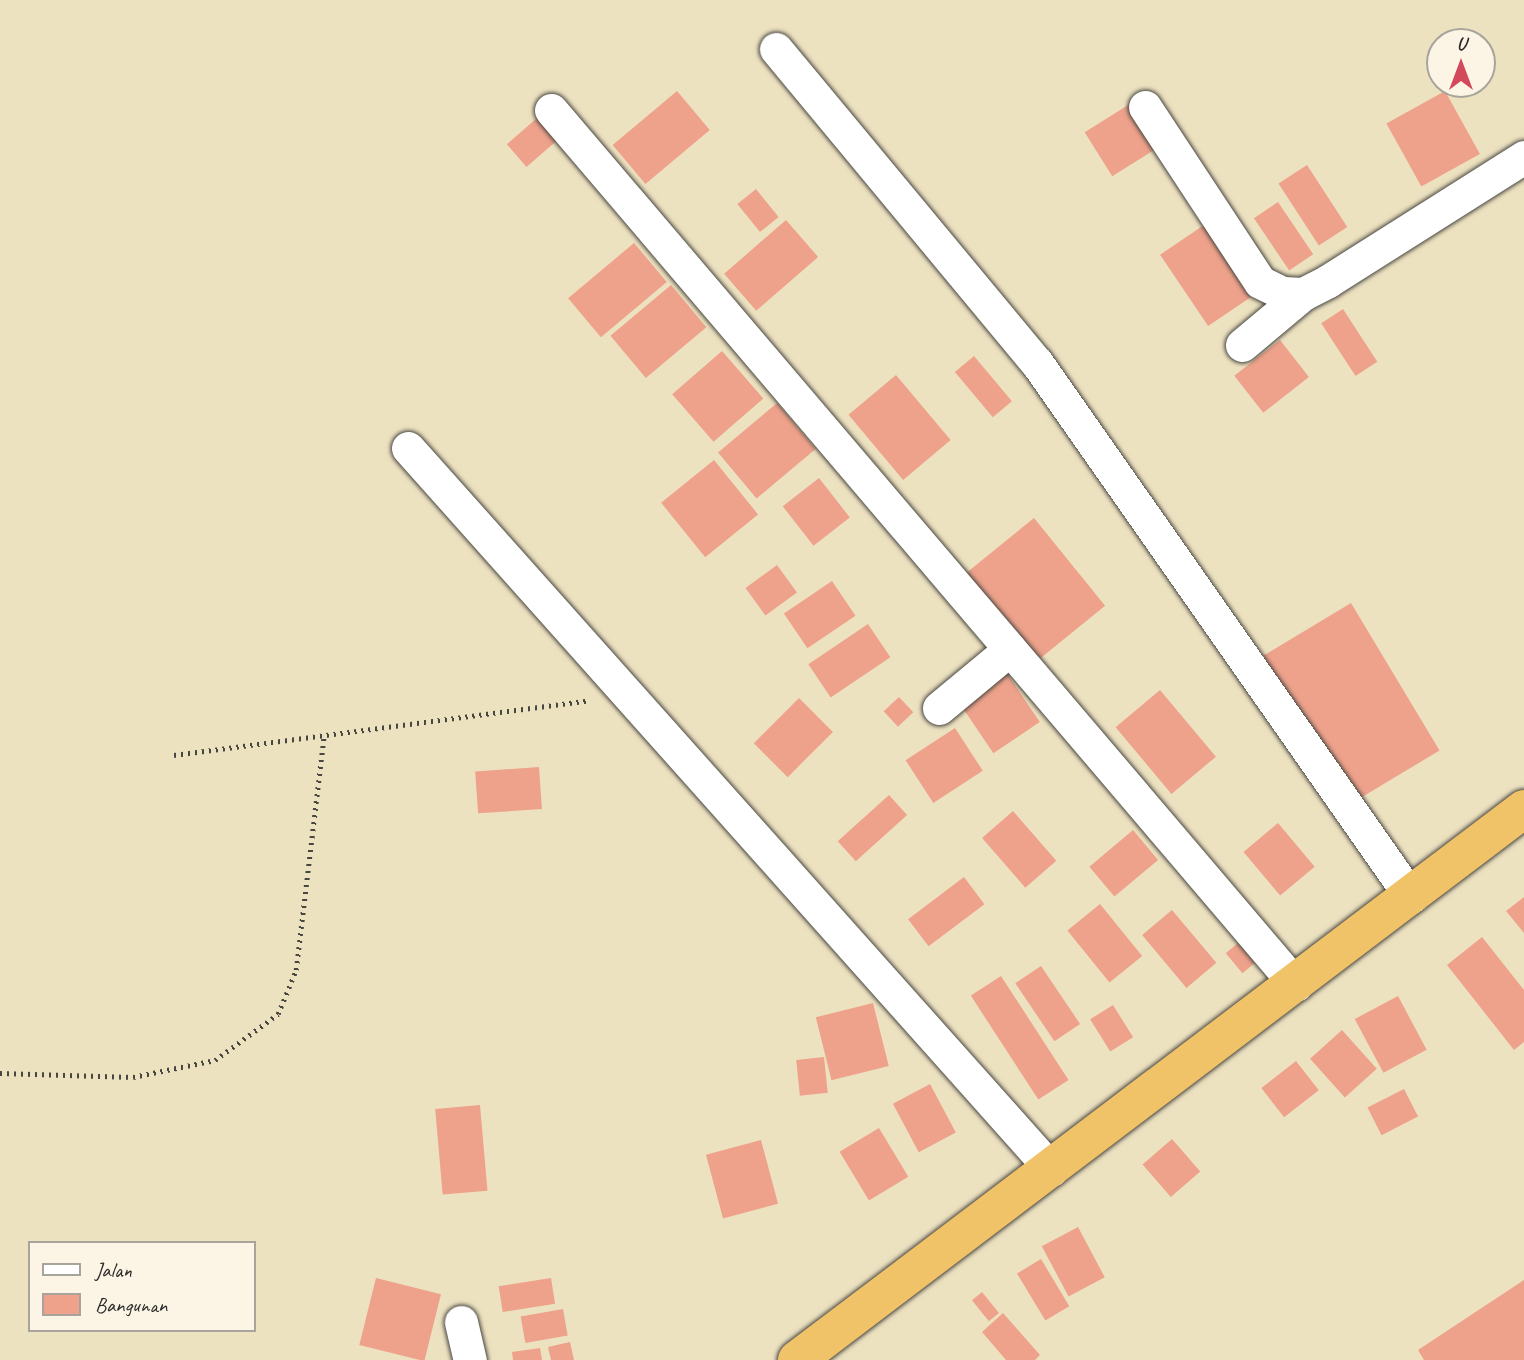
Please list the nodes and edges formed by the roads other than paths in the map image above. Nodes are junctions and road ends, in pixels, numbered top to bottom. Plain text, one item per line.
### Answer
1 (776, 49) dead end
2 (1145, 107) dead end
3 (551, 110) dead end
4 (1524, 157) edge
5 (1303, 294) junction
6 (1242, 345) dead end
7 (408, 447) dead end
8 (1010, 649) junction
9 (939, 708) dead end
10 (1524, 809) edge
11 (1411, 897) junction
12 (1296, 985) junction
13 (1052, 1170) junction
14 (461, 1322) dead end
15 (470, 1360) edge
16 (797, 1360) edge

1 - 11 street
2 - 5 street
3 - 8 street
4 - 5 street
5 - 6 street
7 - 13 street
8 - 9 street
8 - 12 street
10 - 11 highway
11 - 12 highway
12 - 13 highway
13 - 16 highway
14 - 15 street

